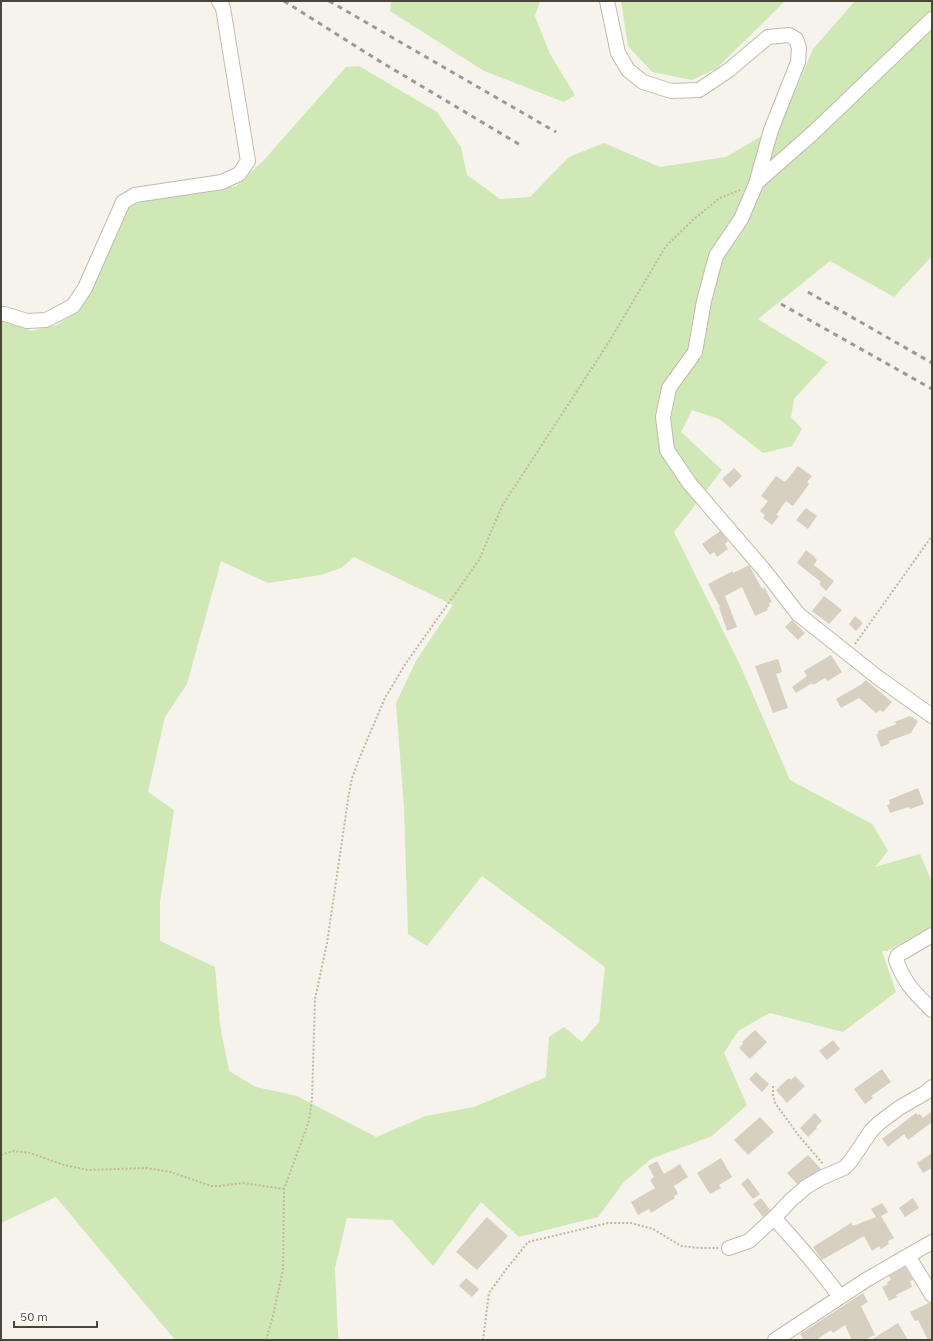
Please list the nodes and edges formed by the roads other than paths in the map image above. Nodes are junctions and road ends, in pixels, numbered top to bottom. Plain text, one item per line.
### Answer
1 (220, 1) edge
2 (607, 1) edge
3 (932, 19) edge
4 (756, 184) junction
5 (1, 314) edge
6 (932, 716) edge
7 (932, 935) edge
8 (932, 1010) edge
9 (932, 1087) edge
10 (774, 1218) junction
11 (932, 1242) edge
12 (729, 1248) road end
13 (908, 1256) junction
14 (932, 1295) edge
15 (840, 1297) junction
16 (775, 1340) edge

1 - 5 street
2 - 4 street
3 - 4 street
4 - 6 street
7 - 8 street
9 - 10 street
10 - 12 street
10 - 15 street
11 - 13 street
13 - 14 street
13 - 15 street
15 - 16 street

